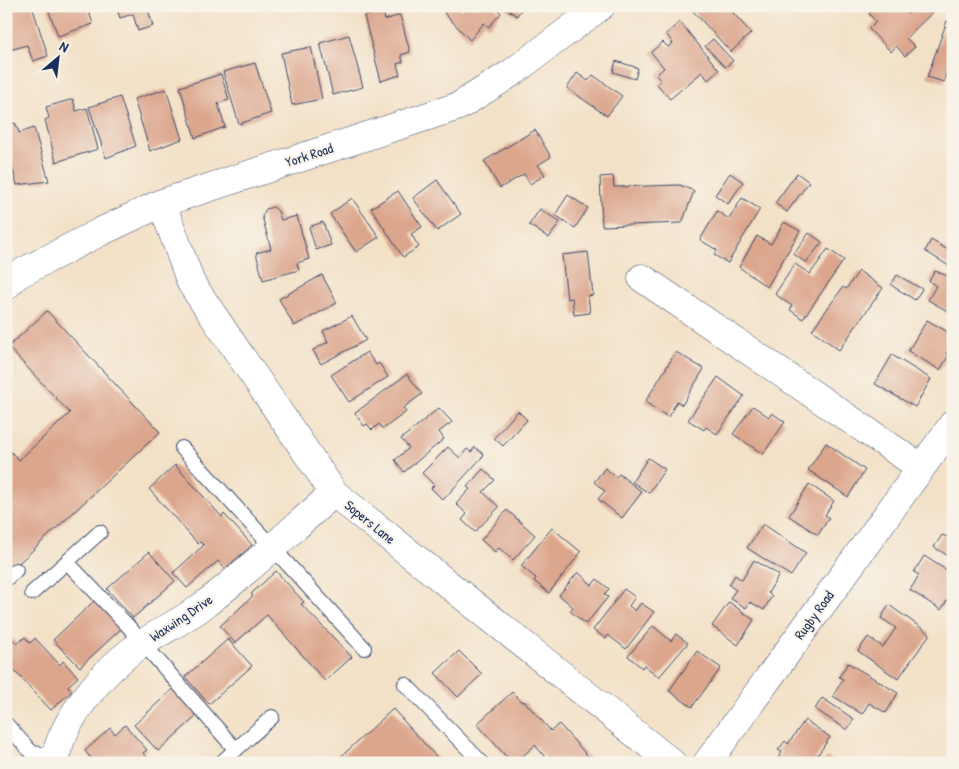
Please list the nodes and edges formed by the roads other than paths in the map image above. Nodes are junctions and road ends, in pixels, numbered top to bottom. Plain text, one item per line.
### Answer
1 (601, 6) edge
2 (162, 203) junction
3 (642, 278) dead end
4 (6, 286) edge
5 (953, 424) edge
6 (182, 448) dead end
7 (920, 467) junction
8 (334, 493) junction
9 (100, 532) dead end
10 (272, 546) junction
11 (67, 562) junction
12 (32, 593) dead end
13 (142, 644) junction
14 (364, 648) dead end
15 (405, 684) dead end
16 (272, 717) dead end
17 (6, 724) edge
18 (236, 750) junction
19 (55, 759) edge
20 (221, 763) edge
21 (482, 763) edge
22 (672, 763) edge
23 (707, 763) edge

1 - 2 street, York Road
2 - 4 street, York Road
2 - 8 street, Sopers Lane
3 - 7 street
5 - 7 street, Rugby Road
6 - 10 lane
7 - 23 street, Rugby Road
8 - 10 street, Waxwing Drive
8 - 22 street, Sopers Lane
9 - 11 lane
10 - 13 street, Waxwing Drive
10 - 14 lane
11 - 12 lane
11 - 13 lane
13 - 18 lane
13 - 19 street, Waxwing Drive
15 - 21 lane
16 - 18 lane
17 - 19 lane
18 - 20 lane

